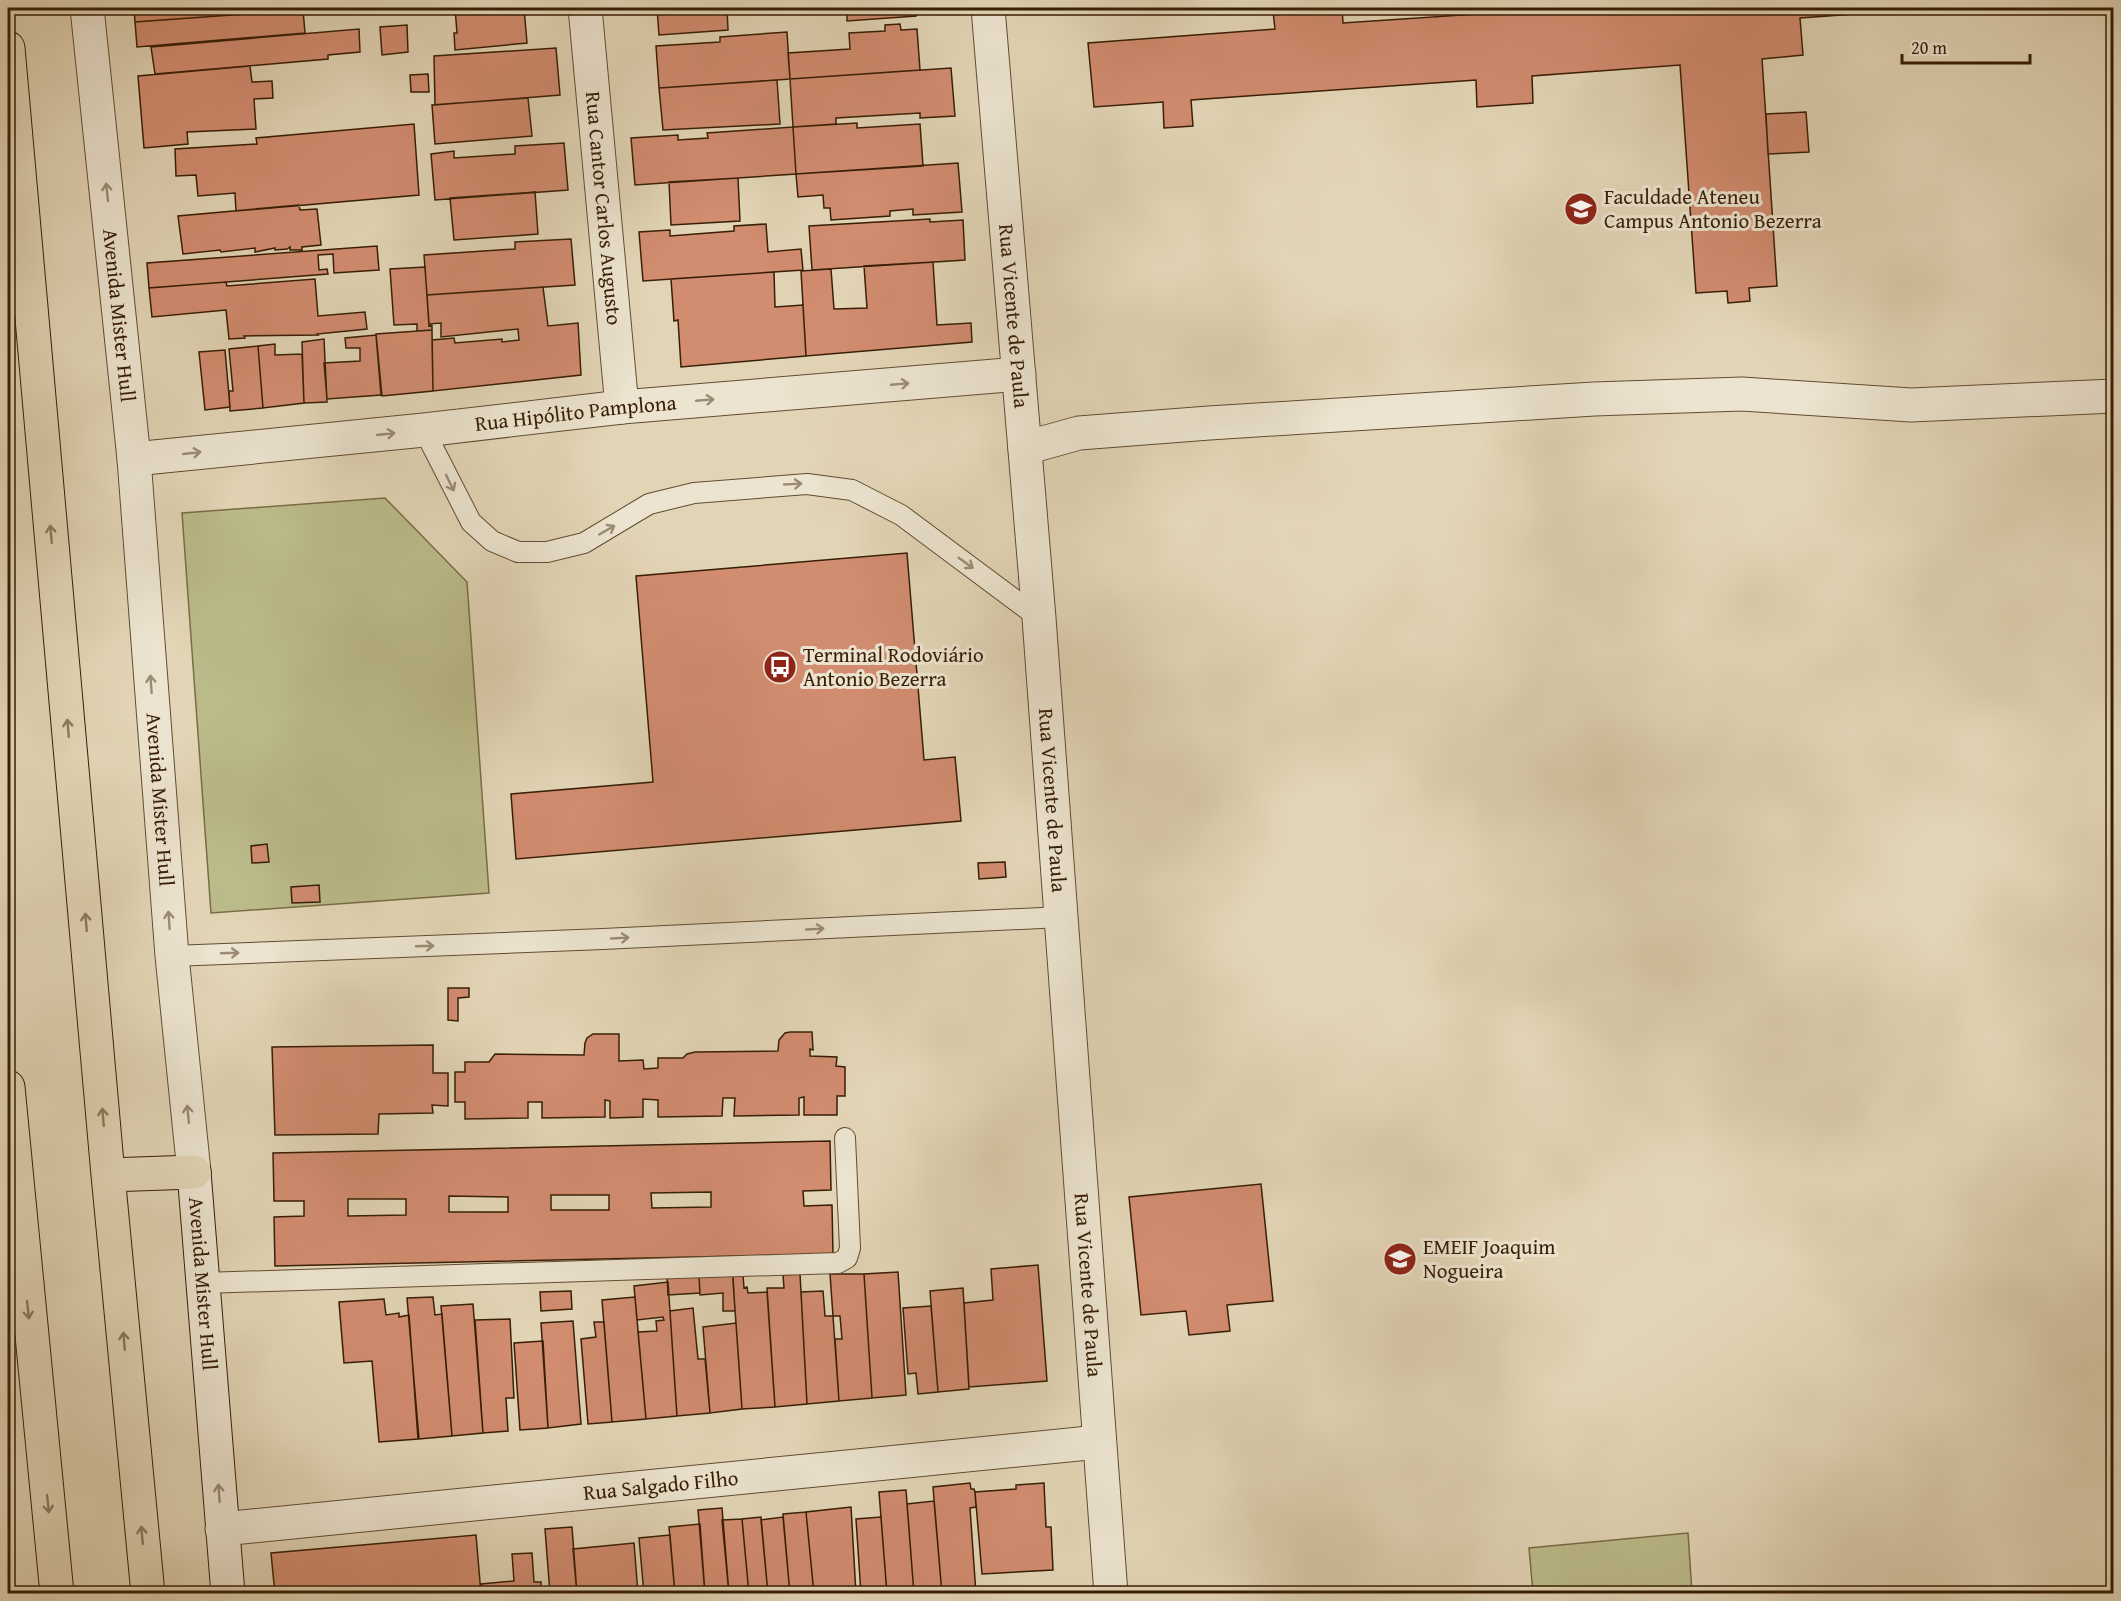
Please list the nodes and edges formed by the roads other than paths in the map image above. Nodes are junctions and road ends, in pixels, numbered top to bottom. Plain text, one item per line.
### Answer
1 (87, 8) edge
2 (585, 8) edge
3 (988, 8) edge
4 (8, 48) edge
5 (1019, 374) junction
6 (2114, 396) edge
7 (622, 407) junction
8 (424, 430) junction
9 (1025, 448) junction
10 (134, 459) junction
11 (1039, 618) junction
12 (1061, 916) junction
13 (172, 956) junction
14 (8, 1087) edge
15 (845, 1138) dead end
16 (195, 1172) junction
17 (108, 1175) junction
18 (14, 1231) edge
19 (203, 1283) junction
20 (1099, 1442) junction
21 (222, 1529) junction
22 (57, 1593) edge
23 (148, 1593) edge
24 (228, 1593) edge
25 (1111, 1593) edge

10 -> 1 street, Avenida Mister Hull
2 - 7 street, Rua Cantor Carlos Augusto
3 - 5 street, Rua Vicente de Paula
17 -> 4 highway
7 -> 5 street, Rua Hipólito Pamplona
5 - 9 street, Rua Vicente de Paula
6 - 9 street
7 - 8 street, Rua Hipólito Pamplona
10 -> 8 street, Rua Hipólito Pamplona
8 -> 11 lane
9 - 11 street, Rua Vicente de Paula
13 -> 10 street, Avenida Mister Hull
11 - 12 street, Rua Vicente de Paula
13 -> 12 lane
12 - 20 street, Rua Vicente de Paula
16 -> 13 street, Avenida Mister Hull
14 - 18 highway
15 - 19 lane
16 - 17 highway
16 - 19 street, Avenida Mister Hull
23 -> 17 highway
18 -> 22 highway
21 -> 19 street, Avenida Mister Hull
20 - 21 street, Rua Salgado Filho
20 - 25 street, Rua Vicente de Paula
21 - 24 street, Avenida Mister Hull

